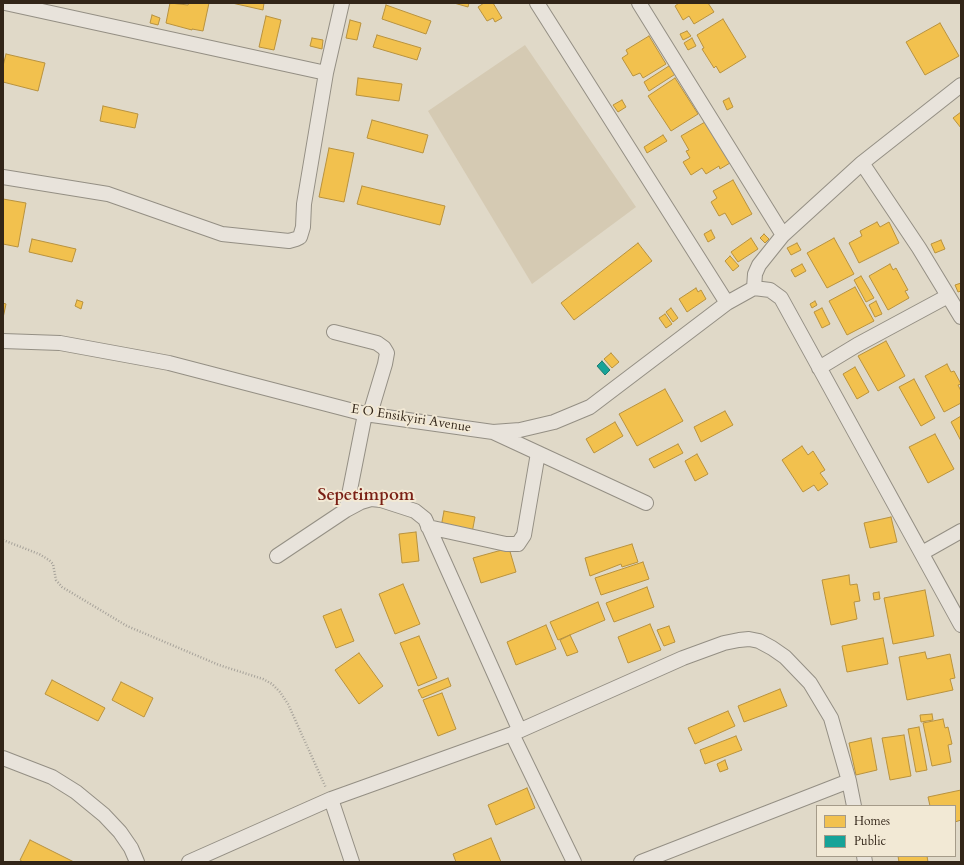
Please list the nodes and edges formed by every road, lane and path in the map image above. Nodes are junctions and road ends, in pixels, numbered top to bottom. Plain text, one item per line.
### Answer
1 (5, 3) edge
2 (342, 3) edge
3 (537, 3) edge
4 (639, 3) edge
5 (326, 73) junction
6 (961, 85) edge
7 (862, 163) junction
8 (3, 177) edge
9 (783, 235) junction
10 (754, 288) junction
11 (948, 296) junction
12 (727, 303) junction
13 (961, 317) edge
14 (334, 332) dead end
15 (3, 341) edge
16 (820, 368) junction
17 (368, 414) junction
18 (493, 432) junction
19 (538, 453) junction
20 (646, 503) dead end
21 (346, 510) junction
22 (428, 527) junction
23 (961, 531) edge
24 (3, 540) edge
25 (922, 553) junction
26 (277, 556) dead end
27 (961, 625) edge
28 (516, 731) junction
29 (3, 758) edge
30 (849, 781) junction
31 (331, 798) junction
32 (854, 805) edge
33 (137, 862) edge
34 (188, 862) edge
35 (352, 862) edge
36 (574, 862) edge
37 (641, 862) edge

1 - 5 street
2 - 5 street
3 - 12 street
4 - 9 street
5 - 8 street
6 - 7 street
7 - 9 street
7 - 11 street
9 - 10 street
10 - 12 street, E O Ensikyiri Avenue
10 - 16 street
11 - 13 street
11 - 16 street
12 - 18 street, E O Ensikyiri Avenue
14 - 17 street
15 - 17 street, E O Ensikyiri Avenue
16 - 25 street
17 - 18 street, E O Ensikyiri Avenue
17 - 21 street
18 - 19 street
19 - 20 street
19 - 22 street
21 - 22 street
21 - 26 street
22 - 28 street
23 - 25 street
24 - 31 path
25 - 27 street
28 - 30 street
28 - 31 street
28 - 36 street
29 - 33 street
30 - 32 street
30 - 37 street
31 - 34 street
31 - 35 street

